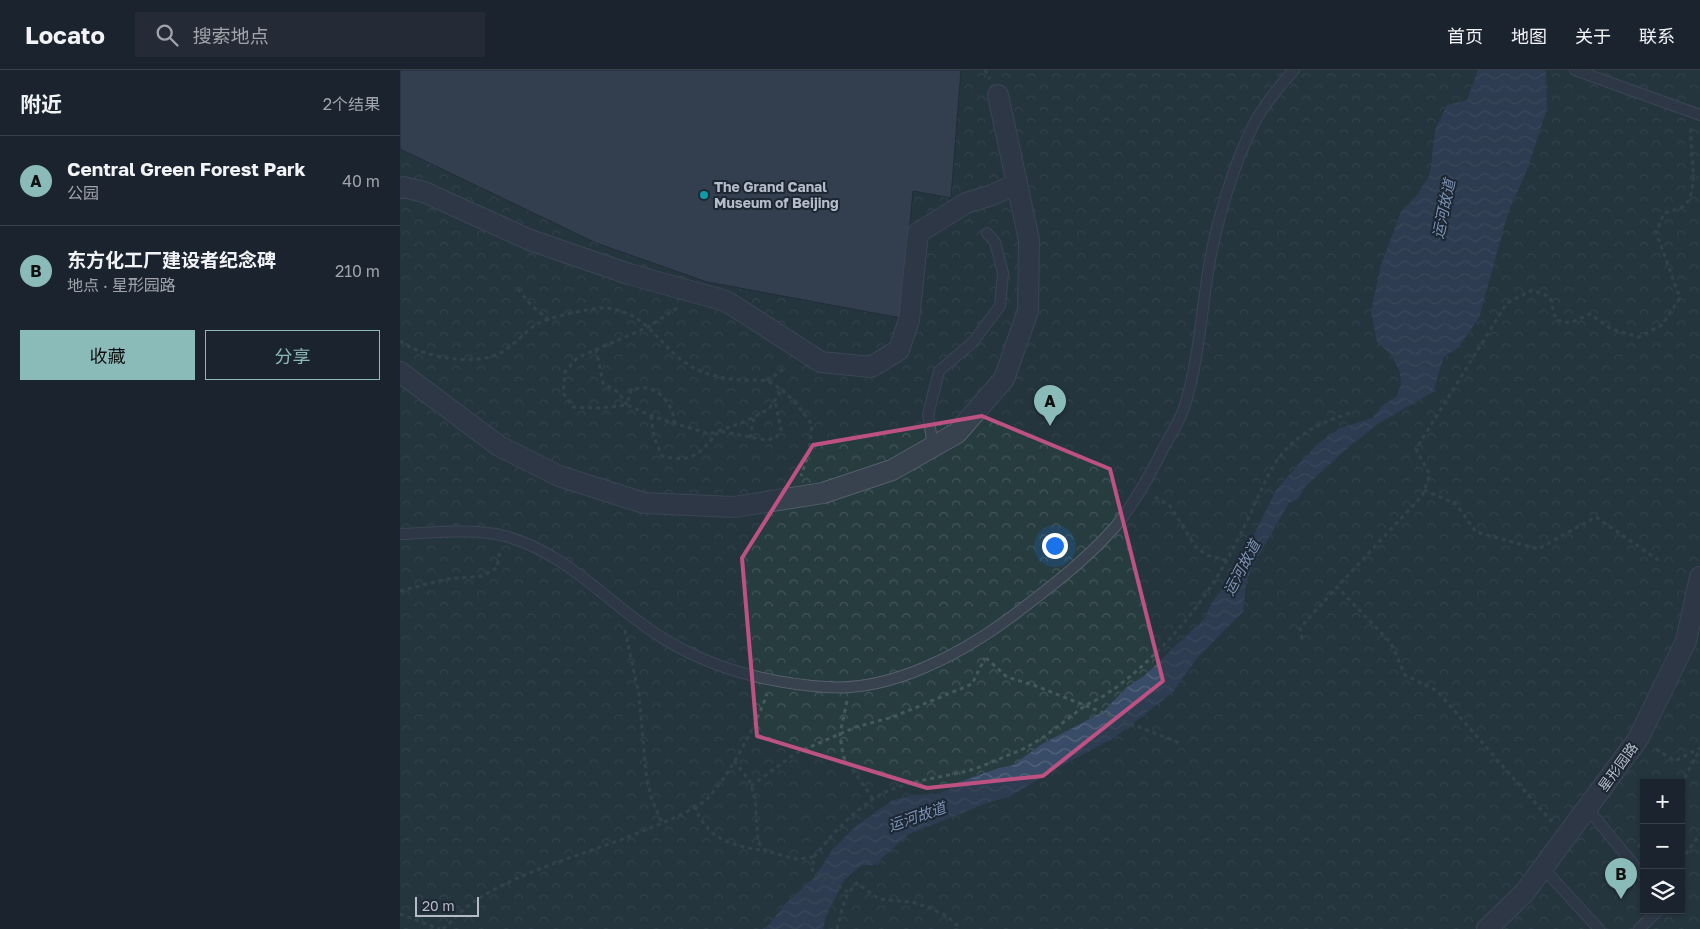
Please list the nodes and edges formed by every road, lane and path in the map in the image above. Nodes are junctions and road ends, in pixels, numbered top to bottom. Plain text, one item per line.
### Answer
1 (1294, 70) edge
2 (1574, 70) edge
3 (998, 95) dead end
4 (1698, 114) edge
5 (1017, 184) junction
6 (400, 188) edge
7 (987, 233) dead end
8 (518, 289) dead end
9 (684, 304) dead end
10 (550, 320) junction
11 (648, 327) junction
12 (400, 341) edge
13 (596, 349) junction
14 (785, 368) dead end
15 (400, 372) edge
16 (767, 381) junction
17 (781, 391) junction
18 (775, 401) junction
19 (628, 405) junction
20 (1350, 413) dead end
21 (651, 416) junction
22 (754, 417) junction
23 (674, 423) junction
24 (719, 431) junction
25 (750, 438) junction
26 (933, 446) junction
27 (1140, 489) junction
28 (1424, 490) junction
29 (794, 498) junction
30 (400, 534) edge
31 (504, 536) junction
32 (1226, 560) junction
33 (1661, 562) dead end
34 (1700, 577) edge
35 (1337, 587) junction
36 (400, 591) edge
37 (621, 607) junction
38 (1302, 639) dead end
39 (972, 642) junction
40 (986, 658) junction
41 (772, 681) junction
42 (849, 686) junction
43 (1084, 706) junction
44 (840, 734) junction
45 (1638, 739) junction
46 (1182, 744) dead end
47 (1700, 748) edge
48 (734, 761) junction
49 (1684, 779) edge
50 (751, 786) junction
51 (873, 799) junction
52 (694, 806) junction
53 (1588, 808) junction
54 (662, 823) junction
55 (1700, 834) edge
56 (1565, 837) junction
57 (766, 852) junction
58 (1685, 855) edge
59 (814, 857) junction
60 (1543, 868) junction
61 (1640, 873) edge
62 (847, 891) junction
63 (400, 914) edge
64 (1655, 914) edge
65 (442, 929) edge
66 (837, 929) edge
67 (961, 929) edge
68 (1487, 929) edge
69 (1599, 929) edge
70 (1640, 929) edge

1 - 27 lane
2 - 4 lane
3 - 5 street
4 - 28 path
5 - 6 street
5 - 26 street
7 - 26 lane
8 - 10 path
9 - 11 path
10 - 11 path
10 - 12 path
11 - 13 path
11 - 16 path
13 - 19 path
13 - 19 path
14 - 16 path
15 - 29 street
16 - 17 path
17 - 18 path
17 - 29 path
18 - 22 path
18 - 25 path
19 - 21 path
19 - 23 path
20 - 32 path
21 - 23 path
21 - 24 path
22 - 24 path
22 - 25 path
23 - 24 path
24 - 25 path
26 - 29 street
27 - 32 path
27 - 39 lane
28 - 33 path
28 - 35 path
30 - 31 lane
31 - 36 path
31 - 37 lane
32 - 43 path
34 - 45 street, 星形园路
35 - 38 path
35 - 56 path
37 - 41 lane
37 - 54 path
39 - 40 path
39 - 42 lane
40 - 43 path
40 - 44 path
41 - 42 lane
41 - 48 path
42 - 44 path
43 - 46 path
43 - 51 path
44 - 50 path
44 - 51 path
45 - 47 path
45 - 53 street, 星形园路
47 - 49 path
48 - 50 path
48 - 52 path
50 - 57 path
51 - 59 path
52 - 54 path
52 - 57 path
53 - 56 street, 星形园路
53 - 61 lane
54 - 65 path
55 - 58 path
56 - 60 street, 星形园路
57 - 59 path
59 - 62 path
60 - 68 street, 星形园路
60 - 69 lane
62 - 66 path
62 - 67 path
63 - 65 path
64 - 70 lane

